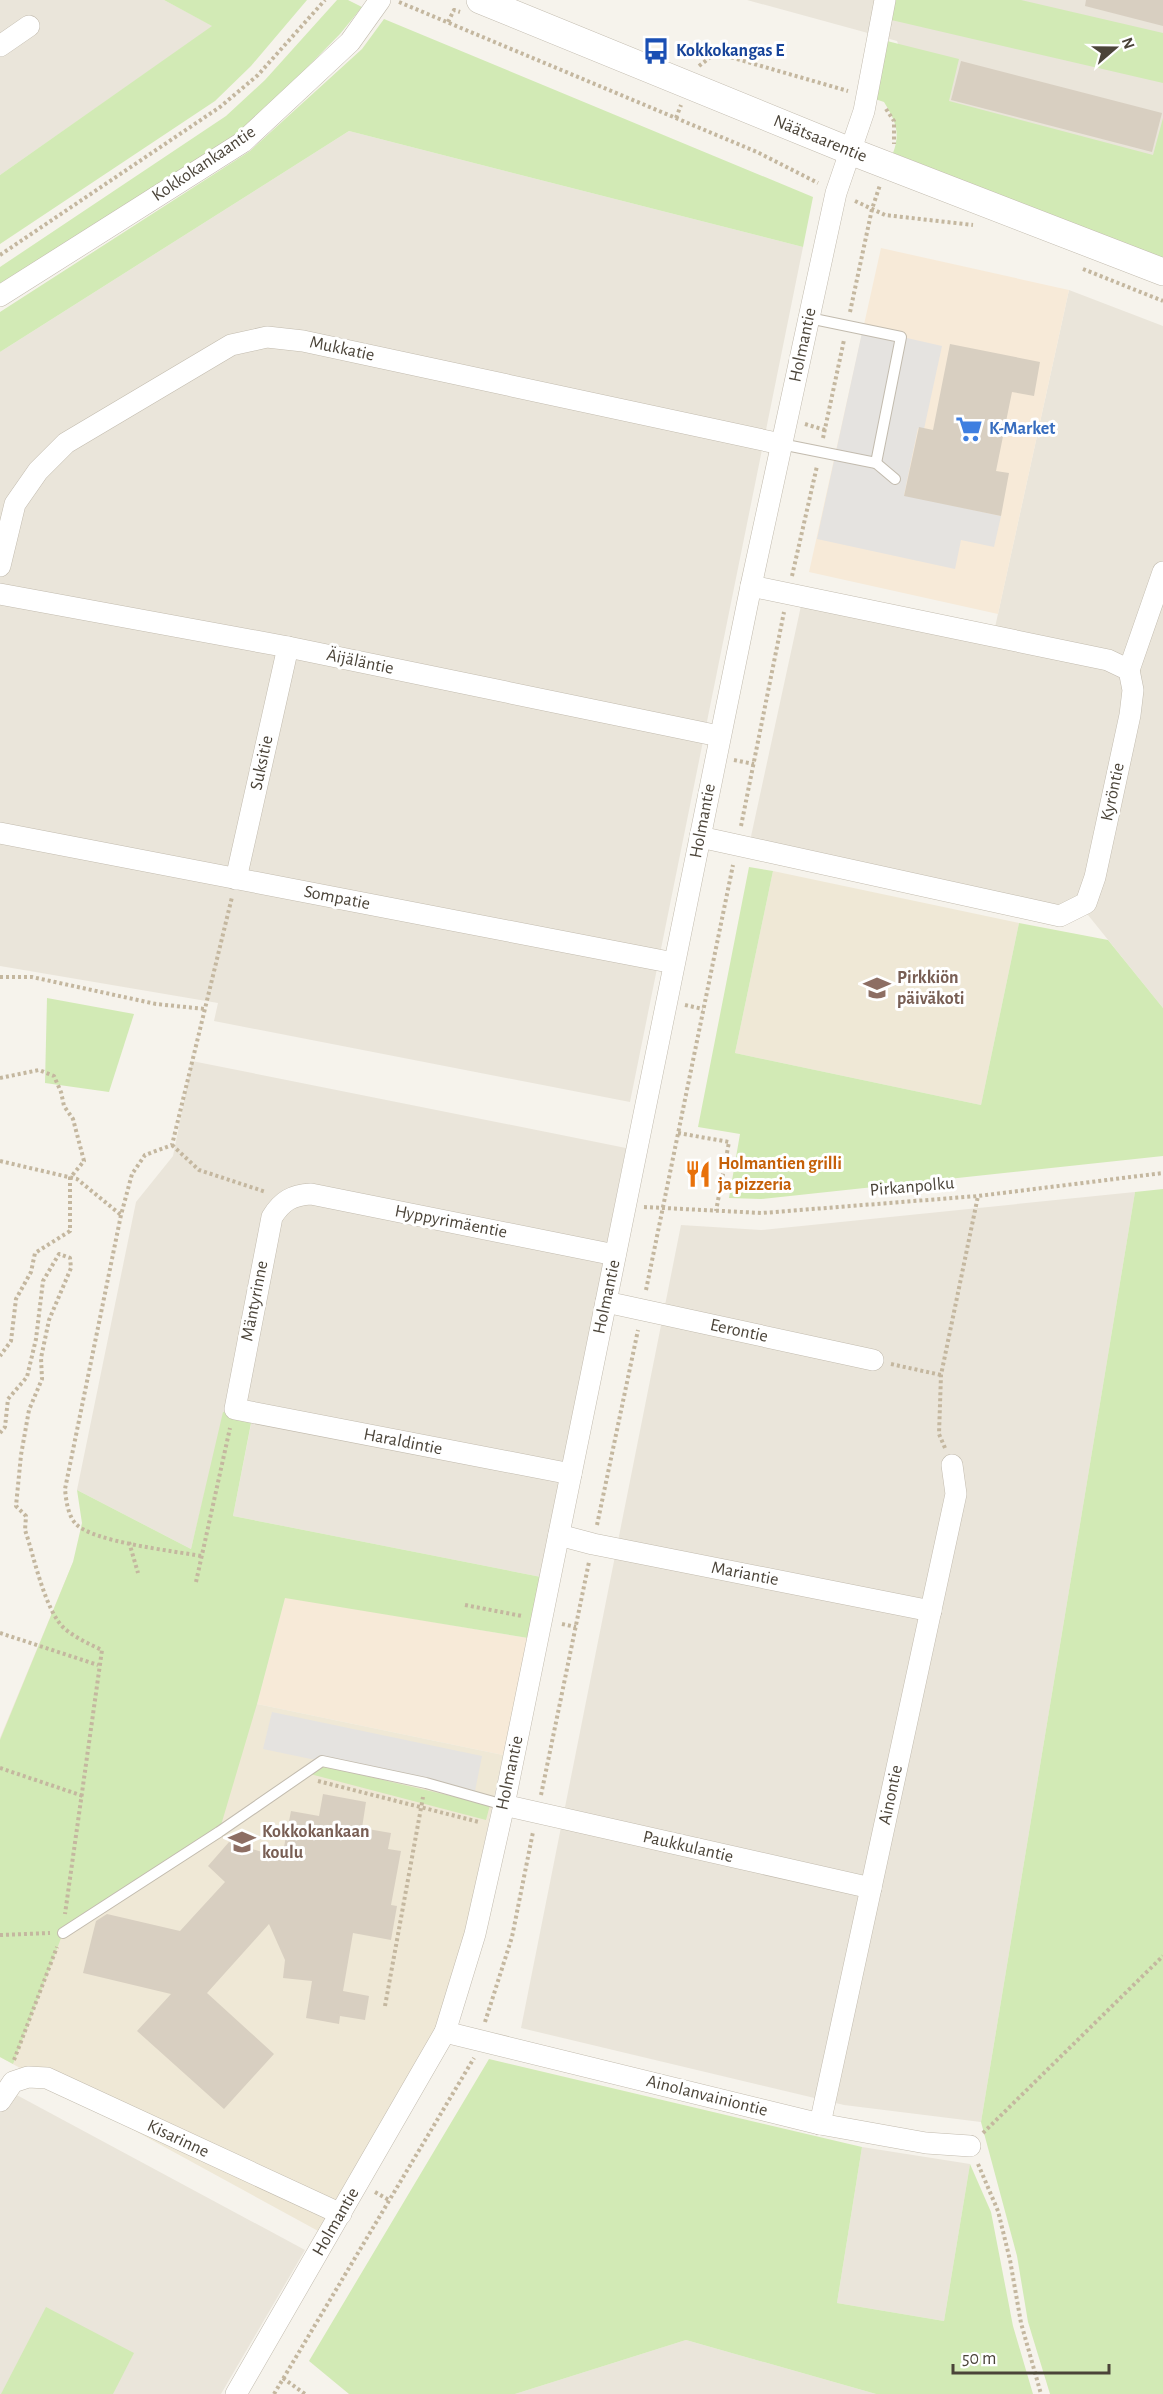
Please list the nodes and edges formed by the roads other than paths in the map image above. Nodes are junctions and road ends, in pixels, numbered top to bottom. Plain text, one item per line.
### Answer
1 (380, 0) edge
2 (885, 0) edge
3 (472, 7) edge
4 (29, 26) dead end
5 (0, 46) edge
6 (850, 151) junction
7 (1163, 272) edge
8 (0, 296) edge
9 (809, 318) junction
10 (781, 444) junction
11 (876, 463) junction
12 (895, 479) dead end
13 (0, 566) edge
14 (1163, 572) edge
15 (751, 586) junction
16 (0, 594) edge
17 (288, 647) junction
18 (1129, 670) junction
19 (719, 736) junction
20 (0, 833) edge
21 (700, 837) junction
22 (236, 879) junction
23 (674, 963) junction
24 (288, 1199) joint
25 (615, 1254) junction
26 (606, 1302) junction
27 (873, 1360) road end
28 (235, 1409) joint
29 (952, 1465) road end
30 (571, 1474) junction
31 (559, 1535) junction
32 (931, 1611) junction
33 (504, 1805) junction
34 (871, 1888) junction
35 (63, 1933) road end
36 (446, 2032) junction
37 (0, 2102) edge
38 (820, 2124) junction
39 (970, 2146) road end
40 (341, 2214) junction
41 (236, 2394) edge

1 - 8 street, Kokkokankaantie
2 - 6 street, Holmantie
3 - 6 street, Näätsaarentie
4 - 5 street
6 - 7 street, Näätsaarentie
6 - 9 street, Holmantie
9 - 10 street, Holmantie
9 - 11 lane
10 - 11 lane
10 - 13 street, Mukkatie
10 - 15 street, Holmantie
11 - 12 lane
14 - 18 street
15 - 18 street
15 - 19 street, Holmantie
16 - 17 street, Äijäläntie
17 - 19 street, Äijäläntie
17 - 22 street, Suksitie
18 - 21 street, Kyröntie
19 - 21 street, Holmantie
20 - 22 street, Sompatie
21 - 23 street, Holmantie
22 - 23 street, Sompatie
23 - 25 street, Holmantie
24 - 25 street, Hyppyrimäentie
24 - 28 street, Mäntyrinne
25 - 26 street, Holmantie
26 - 27 street, Eerontie
26 - 30 street, Holmantie
28 - 30 street, Haraldintie
29 - 32 street, Ainontie
30 - 31 street, Holmantie
31 - 32 street, Mariantie
31 - 33 street, Holmantie
32 - 34 street, Ainontie
33 - 34 street, Paukkulantie
33 - 35 lane
33 - 36 street, Holmantie
34 - 38 street, Ainontie
36 - 38 street, Ainolanvainiontie
36 - 40 street, Holmantie
37 - 40 street, Kisarinne
38 - 39 street, Ainolanvainiontie
40 - 41 street, Holmantie

